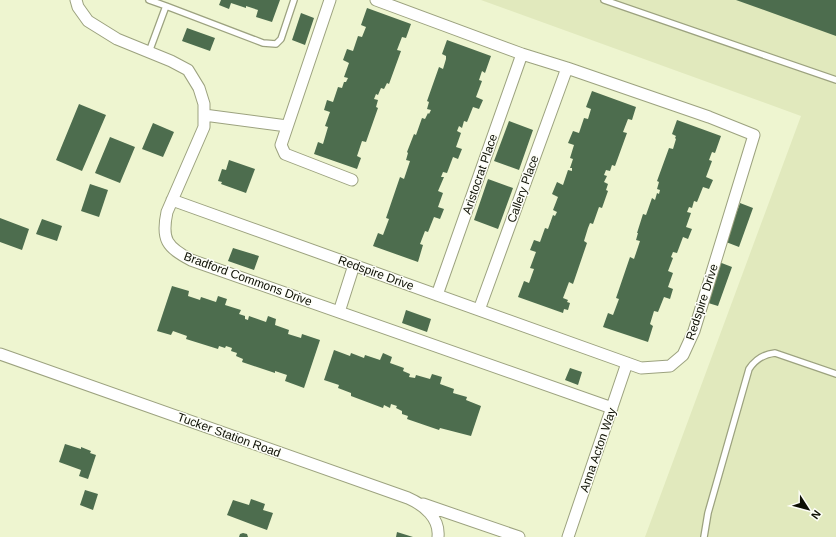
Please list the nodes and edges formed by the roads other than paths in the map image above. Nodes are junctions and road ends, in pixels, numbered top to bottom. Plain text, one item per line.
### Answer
1 (76, 0) edge
2 (149, 0) edge
3 (294, 0) edge
4 (330, 0) edge
5 (376, 0) edge
6 (604, 0) edge
7 (166, 6) junction
8 (149, 52) junction
9 (522, 54) junction
10 (567, 68) junction
11 (836, 80) edge
12 (204, 115) junction
13 (287, 126) junction
14 (352, 180) dead end
15 (172, 200) junction
16 (354, 265) junction
17 (437, 295) junction
18 (479, 310) junction
19 (339, 312) junction
20 (0, 354) edge
21 (627, 363) junction
22 (836, 374) edge
23 (612, 408) junction
24 (416, 502) junction
25 (438, 537) edge
26 (519, 537) edge
27 (568, 537) edge
28 (704, 537) edge

1 - 8 street, Bradford Commons Drive
2 - 7 lane
3 - 7 lane
4 - 13 street
5 - 9 street, Redspire Drive
6 - 11 lane
7 - 8 lane
8 - 12 street, Bradford Commons Drive
9 - 10 street, Redspire Drive
9 - 17 street, Aristocrat Place
10 - 18 street, Callery Place
10 - 21 street, Redspire Drive
12 - 13 street
12 - 15 street, Bradford Commons Drive
13 - 14 street
15 - 16 street, Redspire Drive
15 - 19 street, Bradford Commons Drive
16 - 17 street, Redspire Drive
16 - 19 street
17 - 18 street, Redspire Drive
18 - 21 street, Redspire Drive
19 - 23 street, Bradford Commons Drive
20 - 24 street, Tucker Station Road
21 - 23 street, Anna Acton Way
22 - 28 lane
23 - 27 street, Anna Acton Way
24 - 25 street, Tucker Station Road
24 - 26 street

